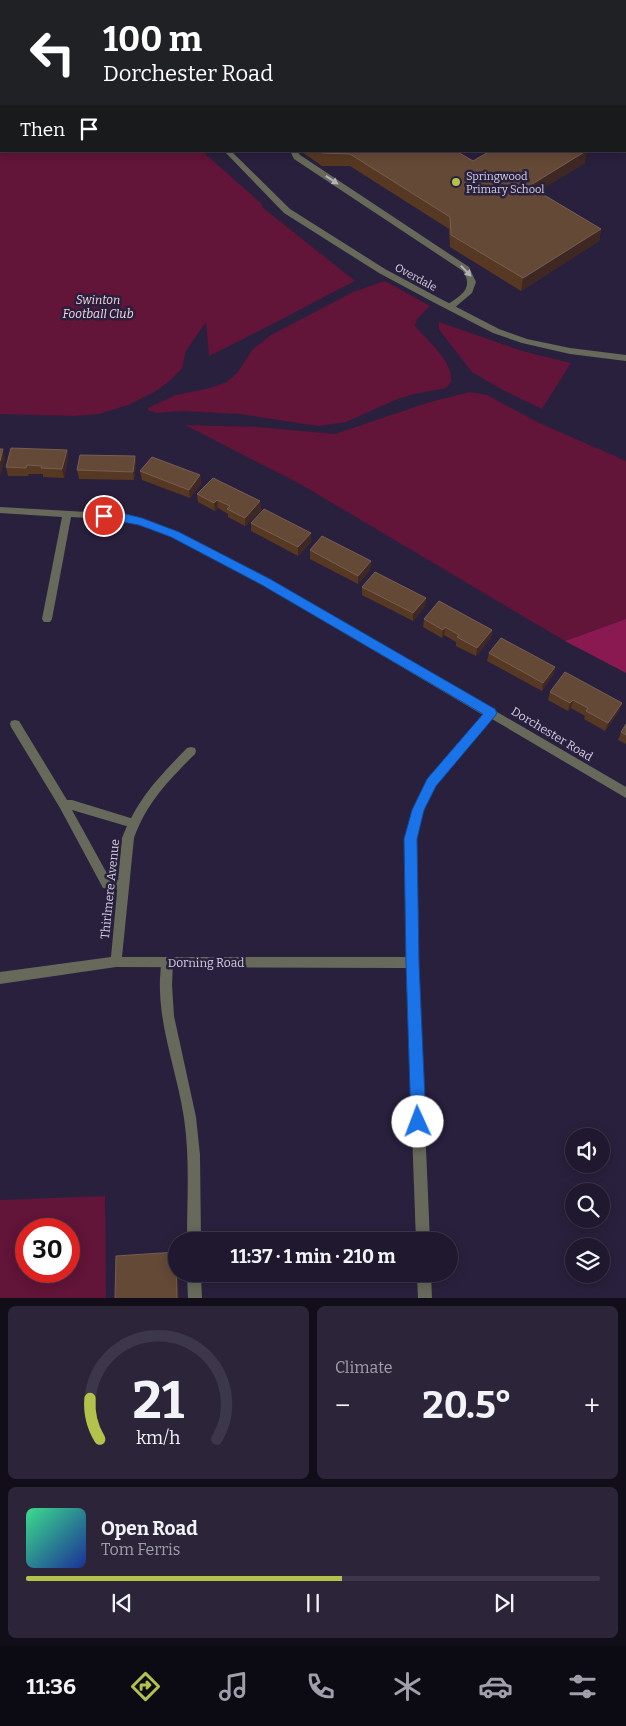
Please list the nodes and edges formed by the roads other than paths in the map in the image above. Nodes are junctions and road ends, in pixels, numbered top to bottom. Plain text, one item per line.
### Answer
1 (228, 152) edge
2 (294, 152) edge
3 (450, 307) junction
4 (626, 358) edge
5 (0, 510) edge
6 (67, 513) junction
7 (47, 619) dead end
8 (491, 713) junction
9 (15, 724) dead end
10 (191, 751) dead end
11 (626, 793) edge
12 (64, 805) junction
13 (133, 823) junction
14 (122, 885) junction
15 (116, 962) junction
16 (168, 963) junction
17 (412, 963) junction
18 (0, 978) edge
19 (194, 1232) edge
20 (423, 1232) edge
21 (194, 1282) edge
22 (424, 1282) edge
23 (194, 1298) edge
24 (425, 1298) edge

1 - 3 street, Overdale
2 -> 3 street
3 - 4 street, Overdale
5 - 6 street, Dorchester Road
6 - 7 street
6 - 8 street, Dorchester Road
8 - 11 street, Dorchester Road
8 - 17 street
9 - 12 street
10 - 13 street, Thirlmere Avenue
12 - 13 street
12 - 14 street
13 - 14 street, Thirlmere Avenue
14 - 15 street, Thirlmere Avenue
15 - 16 street, Dorning Road
15 - 18 street, Dorning Road
16 - 17 street, Dorning Road
16 - 19 street
17 - 20 street
21 - 23 street
22 - 24 street

